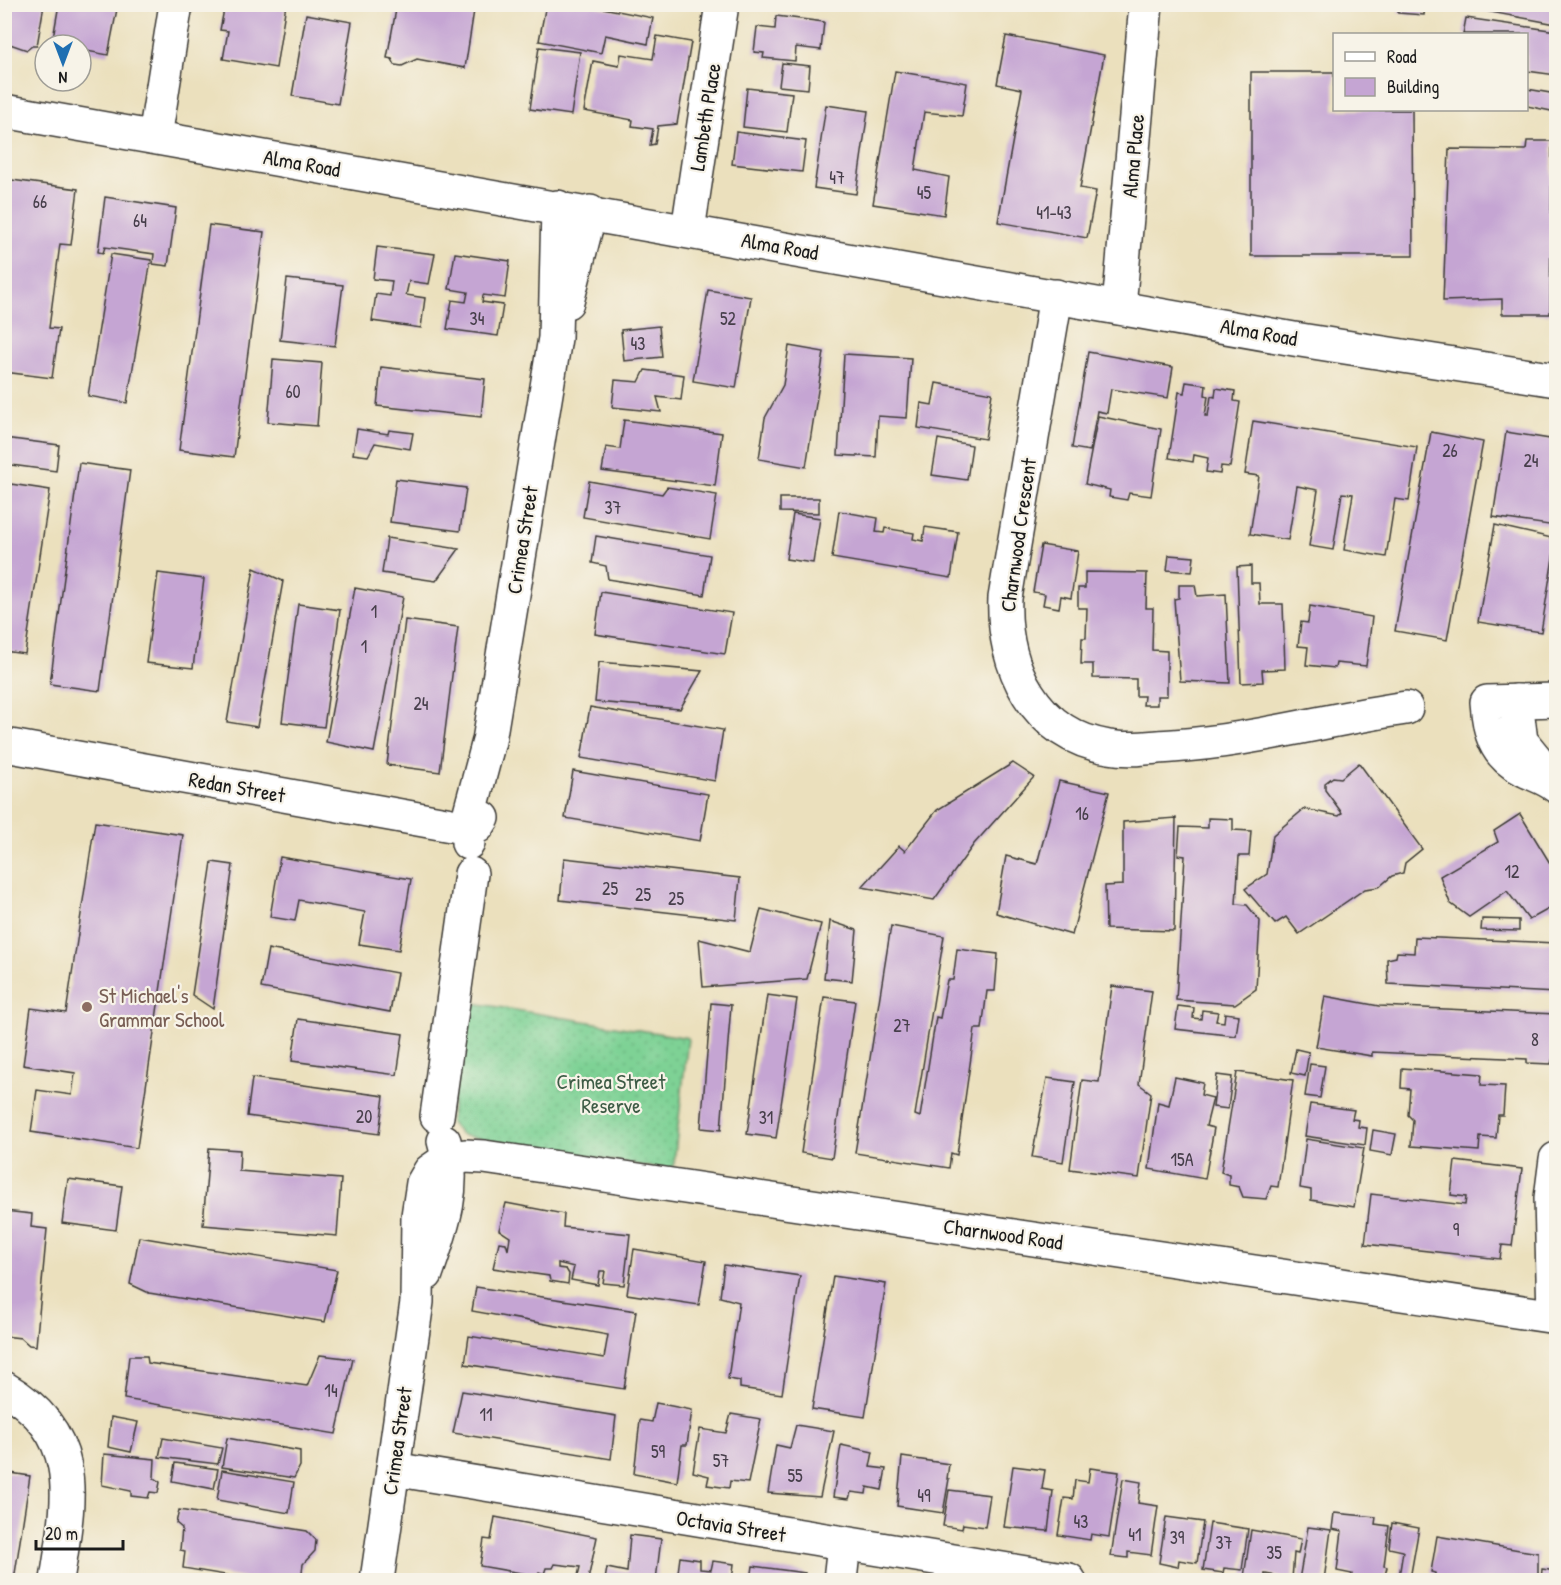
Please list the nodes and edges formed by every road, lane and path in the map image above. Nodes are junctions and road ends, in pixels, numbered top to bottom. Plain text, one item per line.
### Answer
1 (176, 4) edge
2 (722, 4) edge
3 (1146, 4) edge
4 (4, 111) edge
5 (155, 137) junction
6 (558, 207) junction
7 (590, 212) junction
8 (688, 230) junction
9 (1056, 296) junction
10 (1119, 308) junction
11 (555, 338) junction
12 (1557, 380) edge
13 (1557, 699) edge
14 (1406, 708) dead end
15 (5, 745) edge
16 (1557, 785) edge
17 (469, 848) junction
18 (443, 1139) junction
19 (1557, 1159) edge
20 (1555, 1316) edge
21 (4, 1388) edge
22 (393, 1470) junction
23 (844, 1544) junction
24 (57, 1581) edge
25 (377, 1581) edge
26 (840, 1581) edge
27 (1069, 1581) edge

1 - 5 street
2 - 8 street, Lambeth Place
3 - 10 street, Alma Place
4 - 5 street, Alma Road
5 - 6 street, Alma Road
6 - 7 street, Alma Road
6 - 11 street, Crimea Street
7 - 8 street, Alma Road
7 - 11 street, Crimea Street
8 - 9 street, Alma Road
9 - 10 street, Alma Road
9 - 14 street, Charnwood Crescent
10 - 12 street, Alma Road
11 - 17 street, Crimea Street
13 - 16 street
15 - 17 street, Redan Street
17 - 18 street
18 - 20 street, Charnwood Road
18 - 22 street, Crimea Street
19 - 20 street
21 - 24 street
22 - 23 street, Octavia Street
22 - 25 street, Crimea Street
23 - 26 street
23 - 27 street, Octavia Street

